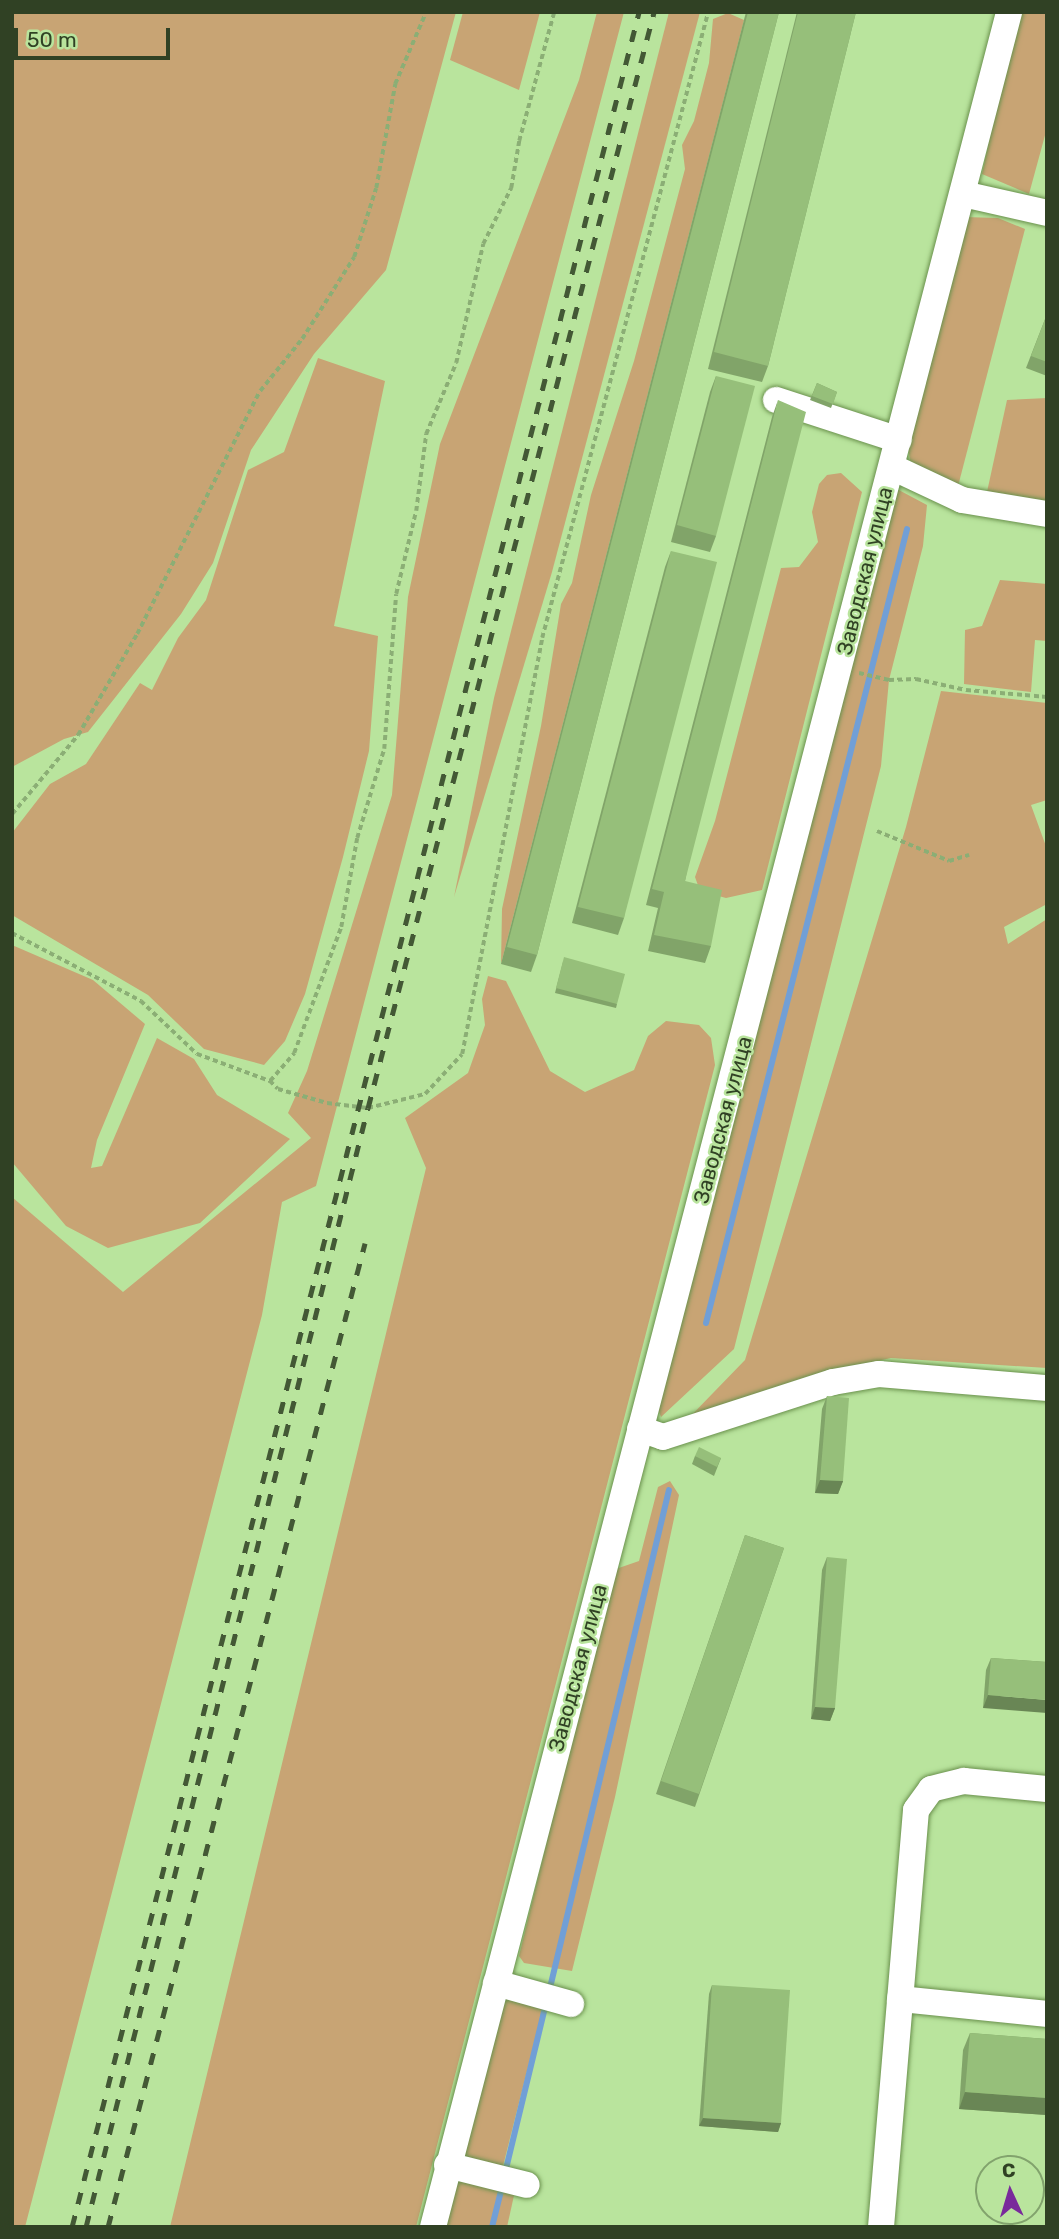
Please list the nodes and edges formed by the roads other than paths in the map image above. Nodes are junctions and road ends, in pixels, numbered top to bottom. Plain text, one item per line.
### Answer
1 (1009, 12) edge
2 (962, 194) junction
3 (1047, 213) edge
4 (776, 400) edge
5 (899, 440) junction
6 (892, 467) junction
7 (1047, 514) edge
8 (1047, 1388) edge
9 (640, 1429) junction
10 (674, 1434) junction
11 (696, 1450) edge
12 (1047, 1789) edge
13 (496, 1983) junction
14 (900, 1999) junction
15 (571, 2004) dead end
16 (1047, 2014) edge
17 (447, 2165) junction
18 (527, 2185) dead end
19 (433, 2227) edge
20 (881, 2227) edge

1 - 2 street, Заводская улица
2 - 3 street
2 - 5 street, Заводская улица
4 - 5 street
5 - 6 street, Заводская улица
6 - 7 street
6 - 9 street, Заводская улица
8 - 10 street
9 - 10 street
9 - 13 street, Заводская улица
10 - 11 street
12 - 14 street
13 - 15 street
13 - 17 street, Заводская улица
14 - 16 street
14 - 20 street
17 - 18 street
17 - 19 street, Заводская улица

